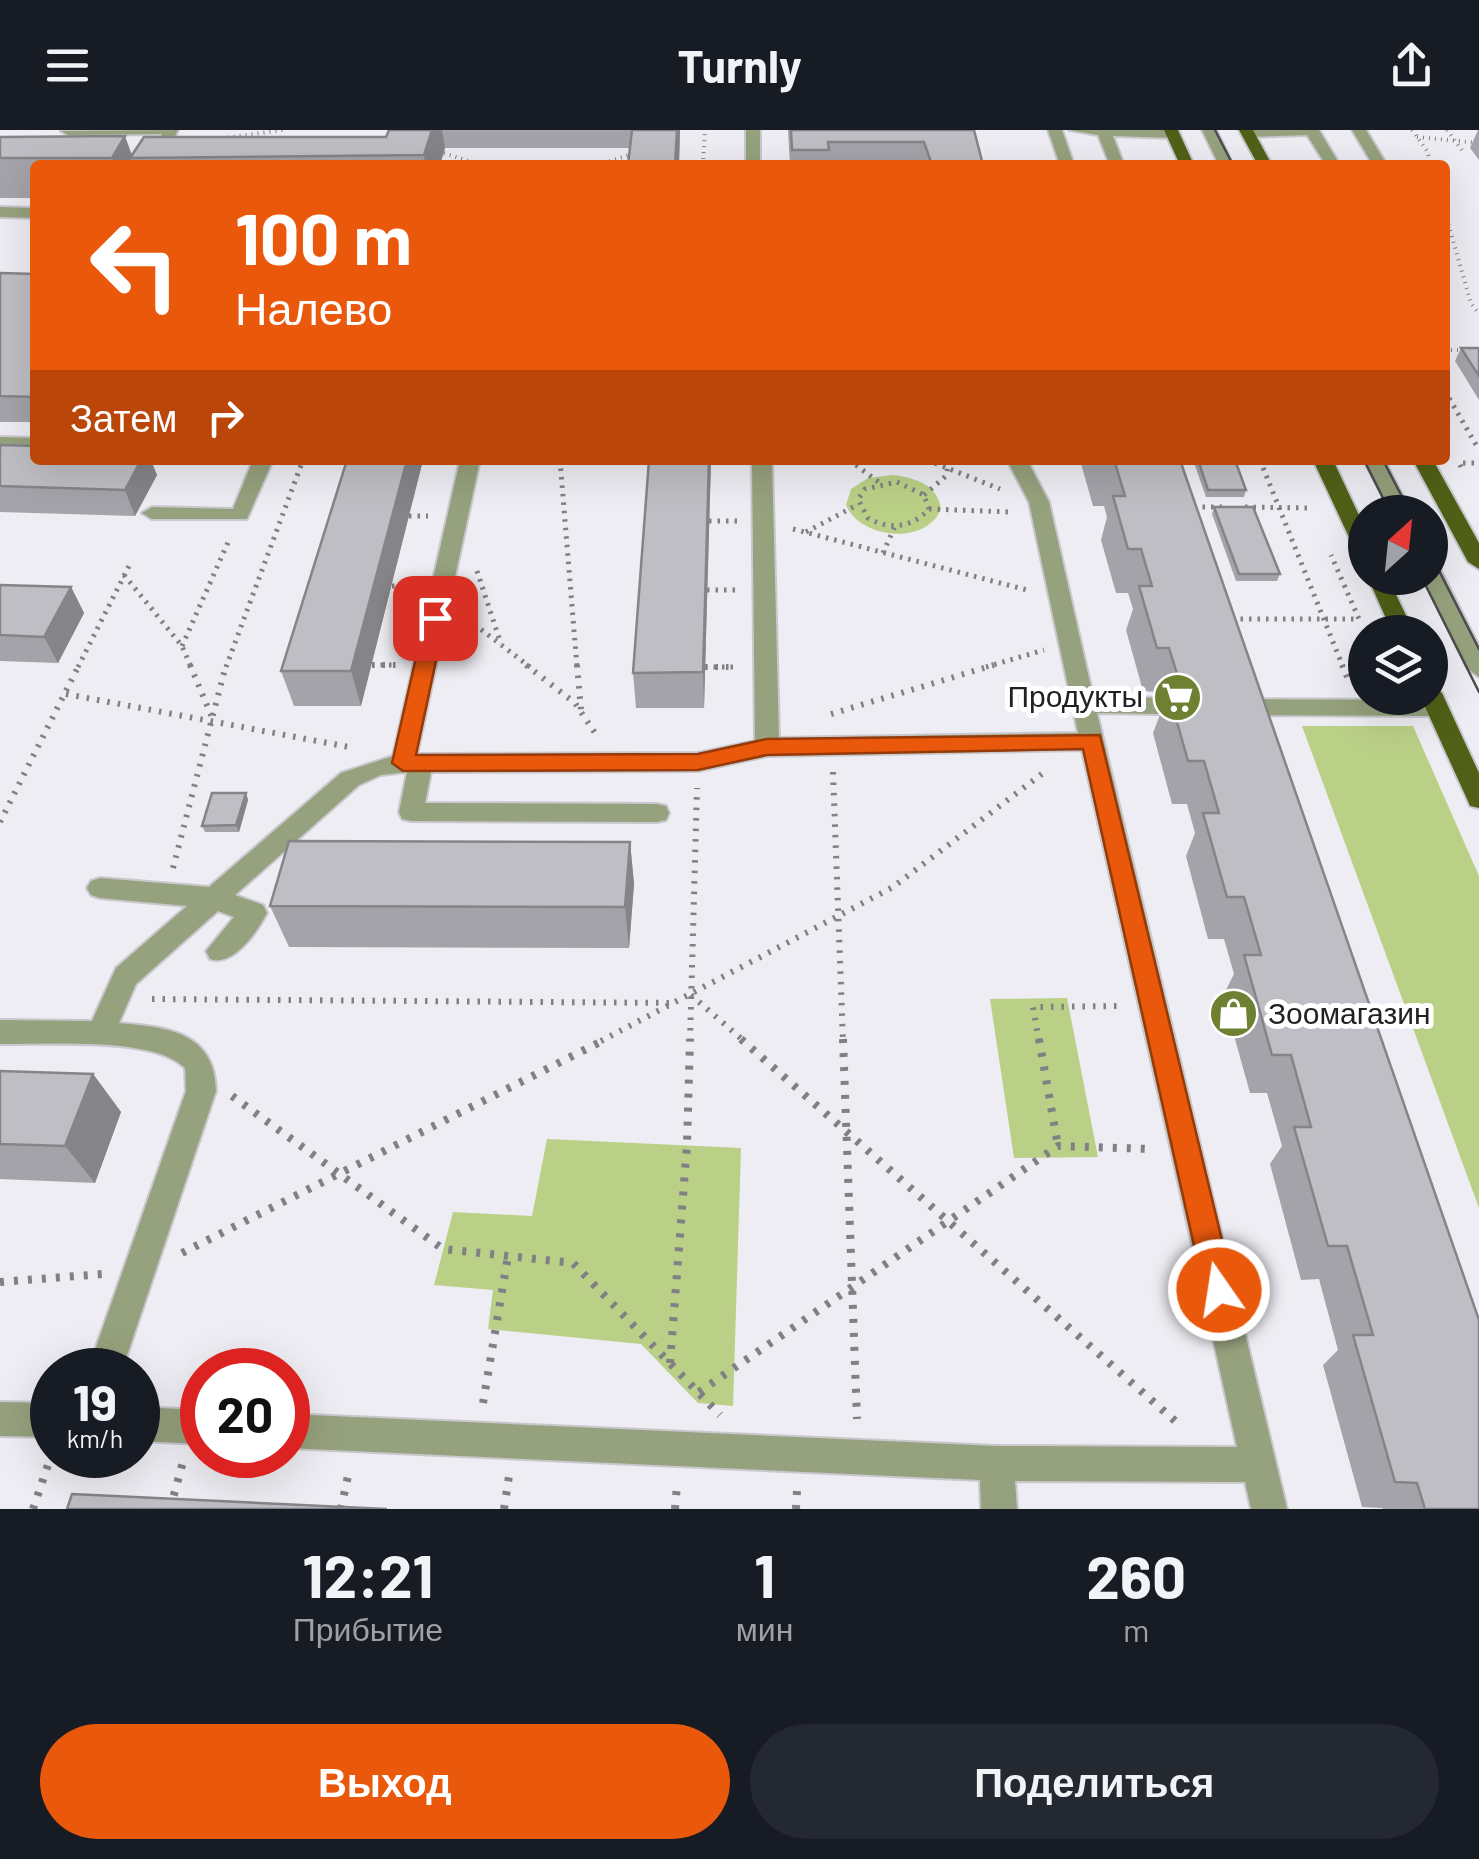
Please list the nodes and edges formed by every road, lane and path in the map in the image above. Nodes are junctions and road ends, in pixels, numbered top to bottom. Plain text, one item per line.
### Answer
1 (283, 130) edge
2 (706, 130) edge
3 (752, 130) edge
4 (1056, 130) edge
5 (1076, 130) edge
6 (1208, 130) edge
7 (1359, 130) edge
8 (1412, 130) edge
9 (1447, 130) edge
10 (68, 131) edge
11 (1104, 131) edge
12 (1247, 131) edge
13 (1312, 131) edge
14 (1172, 132) edge
15 (252, 133) junction
16 (1417, 137) junction
17 (1456, 142) junction
18 (1479, 142) edge
19 (244, 144) edge
20 (444, 152) dead end
21 (187, 154) joint
22 (636, 154) edge
23 (1465, 154) dead end
24 (152, 160) edge
25 (466, 160) edge
26 (615, 160) edge
27 (704, 160) edge
28 (754, 160) edge
29 (1065, 160) edge
30 (1115, 160) edge
31 (1185, 160) edge
32 (1223, 160) edge
33 (1262, 160) edge
34 (1331, 160) edge
35 (1377, 160) edge
36 (1428, 160) edge
37 (0, 212) edge
38 (30, 213) edge
39 (1450, 230) edge
40 (1479, 314) edge
41 (1450, 350) edge
42 (1479, 350) edge
43 (1450, 400) edge
44 (1465, 426) junction
45 (1479, 426) edge
46 (0, 443) edge
47 (30, 444) edge
48 (1479, 450) edge
49 (261, 465) edge
50 (301, 465) edge
51 (469, 465) edge
52 (560, 465) edge
53 (762, 465) edge
54 (856, 465) edge
55 (940, 465) edge
56 (948, 465) edge
57 (1019, 465) edge
58 (1262, 465) edge
59 (1325, 465) edge
60 (1376, 465) edge
61 (1426, 465) edge
62 (948, 468) junction
63 (880, 483) junction
64 (924, 494) junction
65 (1392, 495) edge
66 (857, 504) junction
67 (1194, 507) edge
68 (928, 508) junction
69 (1040, 508) junction
70 (1279, 508) junction
71 (152, 514) dead end
72 (1348, 514) edge
73 (240, 515) junction
74 (764, 521) junction
75 (1318, 524) dead end
76 (895, 526) junction
77 (806, 532) junction
78 (1324, 540) dead end
79 (451, 548) junction
80 (883, 554) junction
81 (1479, 562) edge
82 (130, 564) dead end
83 (124, 575) junction
84 (1058, 592) junction
85 (1442, 595) edge
86 (435, 618) junction
87 (1232, 619) edge
88 (1324, 619) junction
89 (1070, 644) junction
90 (502, 645) junction
91 (182, 646) junction
92 (1479, 669) edge
93 (1348, 678) edge
94 (66, 694) junction
95 (1083, 704) junction
96 (1159, 706) edge
97 (1234, 707) edge
98 (1348, 708) edge
99 (581, 710) junction
100 (1440, 715) edge
101 (823, 716) dead end
102 (214, 722) junction
103 (1092, 741) junction
104 (832, 746) junction
105 (767, 747) junction
106 (611, 762) junction
107 (698, 762) junction
108 (412, 763) junction
109 (1479, 799) edge
110 (657, 814) dead end
111 (0, 822) edge
112 (100, 888) dead end
113 (166, 894) junction
114 (212, 898) junction
115 (838, 917) junction
116 (220, 951) dead end
117 (691, 995) junction
118 (116, 998) junction
119 (676, 1003) junction
120 (1155, 1006) junction
121 (0, 1032) edge
122 (100, 1036) junction
123 (201, 1078) junction
124 (846, 1132) junction
125 (1058, 1146) junction
126 (1187, 1150) junction
127 (338, 1174) junction
128 (948, 1222) junction
129 (508, 1256) junction
130 (139, 1270) junction
131 (0, 1282) edge
132 (852, 1287) junction
133 (112, 1348) edge
134 (670, 1363) junction
135 (699, 1392) junction
136 (0, 1419) edge
137 (30, 1420) edge
138 (310, 1432) edge
139 (476, 1440) junction
140 (726, 1451) junction
141 (859, 1456) junction
142 (996, 1463) junction
143 (1241, 1465) junction
144 (44, 1478) edge
145 (181, 1478) edge
146 (33, 1509) edge
147 (170, 1509) edge
148 (999, 1509) edge
149 (1269, 1509) edge

1 - 15 path
2 - 27 path
3 - 28 lane
4 - 29 lane
5 - 11 lane
6 - 32 lane
7 - 35 lane
8 - 16 path
9 - 17 path
10 - 24 lane
11 - 14 lane
11 - 30 lane
12 - 13 lane
12 - 33 main road
13 - 34 lane
14 - 31 main road
15 - 19 path
15 - 21 path
16 - 17 path
16 - 36 path
17 - 18 path
17 - 23 path
20 - 25 path
21 - 24 lane
22 - 26 path
37 - 38 lane
39 - 40 path
41 - 42 path
43 - 44 path
44 - 45 path
44 - 48 path
46 - 47 lane
49 - 73 lane
50 - 102 path
51 - 79 lane
52 - 99 path
53 - 74 lane
54 - 63 path
55 - 62 path
56 - 62 path
57 - 69 lane
58 - 70 path
59 - 72 main road
60 - 65 lane
61 - 81 main road
62 - 64 path
62 - 69 path
63 - 64 path
63 - 66 path
64 - 68 path
66 - 76 path
66 - 77 path
67 - 70 path
68 - 69 path
68 - 76 path
69 - 84 lane
70 - 75 path
70 - 88 path
71 - 73 lane
73 - 91 path
74 - 77 path
74 - 105 lane
76 - 80 path
77 - 80 path
78 - 88 path
79 - 86 lane
79 - 90 path
80 - 84 path
82 - 83 path
83 - 91 path
83 - 94 path
84 - 89 lane
85 - 92 lane
86 - 90 path
86 - 108 lane
87 - 88 path
88 - 93 path
89 - 95 lane
89 - 101 path
90 - 99 path
91 - 102 path
94 - 102 path
94 - 111 path
95 - 96 lane
95 - 103 lane
97 - 98 lane
99 - 106 path
100 - 109 main road
102 - 108 path
102 - 113 path
103 - 104 lane
103 - 115 path
103 - 120 lane
104 - 105 lane
104 - 115 path
105 - 107 lane
106 - 107 lane
106 - 108 lane
107 - 117 path
108 - 110 lane
108 - 114 lane
112 - 113 lane
113 - 114 lane
114 - 116 lane
114 - 118 lane
115 - 117 path
115 - 124 path
117 - 119 path
117 - 124 path
117 - 134 path
118 - 119 path
118 - 122 lane
119 - 127 path
120 - 125 path
120 - 126 lane
121 - 122 lane
122 - 123 lane
123 - 127 path
123 - 130 lane
124 - 128 path
124 - 132 path
125 - 126 path
125 - 128 path
126 - 143 lane
127 - 129 path
127 - 130 path
128 - 132 path
128 - 143 path
129 - 134 path
129 - 139 path
130 - 131 path
130 - 133 lane
132 - 135 path
132 - 141 path
134 - 135 path
135 - 140 path
136 - 137 lane
138 - 139 lane
139 - 140 lane
140 - 141 lane
141 - 142 lane
142 - 143 lane
142 - 148 lane
143 - 149 lane
144 - 146 path
145 - 147 path

